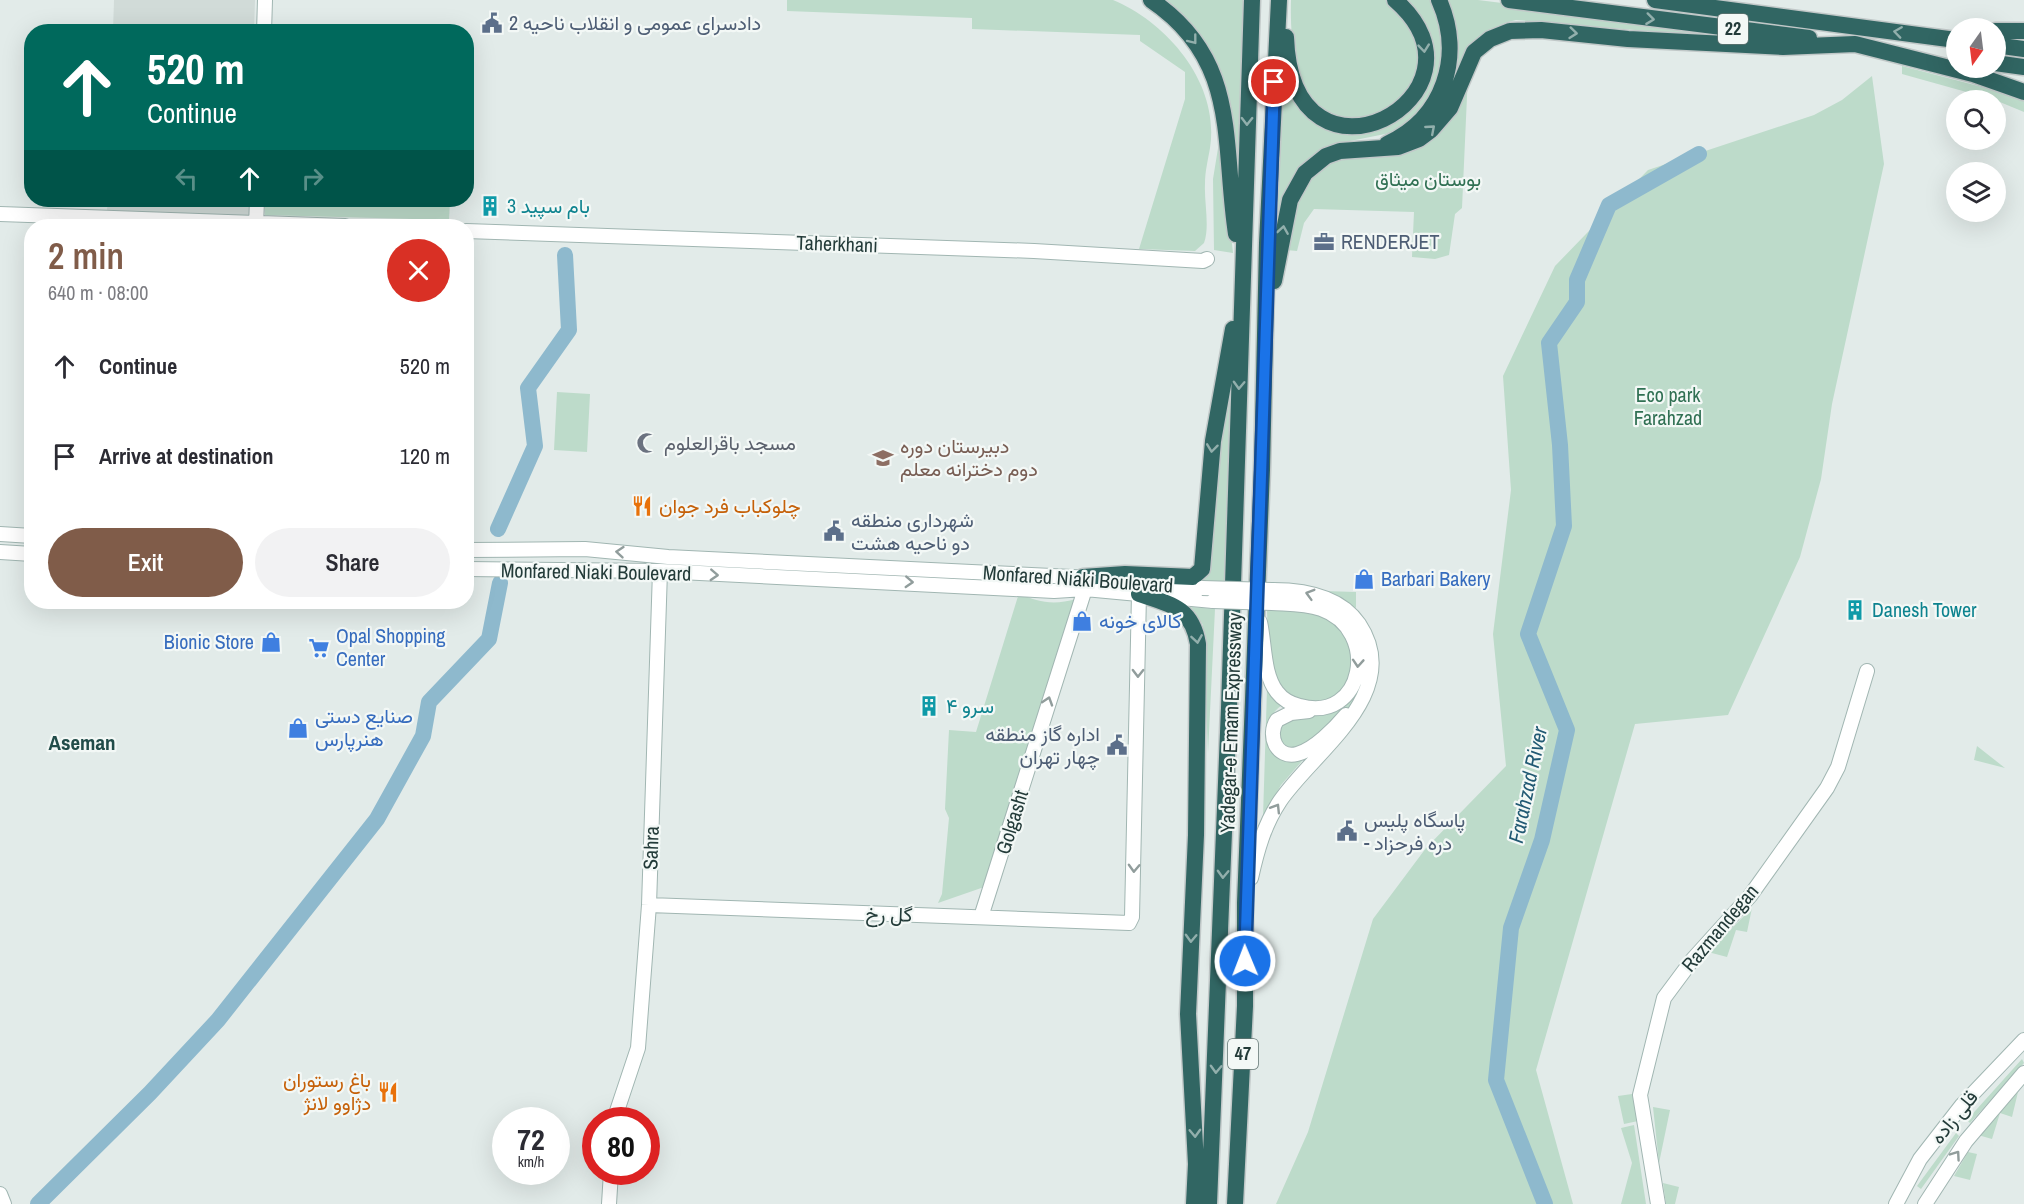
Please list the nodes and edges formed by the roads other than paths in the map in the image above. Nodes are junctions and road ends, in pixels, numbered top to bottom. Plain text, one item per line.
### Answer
1 (265, 0) edge
2 (1151, 0) edge
3 (1252, 0) edge
4 (1280, 0) edge
5 (1395, 0) edge
6 (1509, 0) edge
7 (1655, 0) edge
8 (1749, 0) edge
9 (1442, 5) edge
10 (1807, 20) junction
11 (264, 24) edge
12 (2006, 31) edge
13 (2024, 31) edge
14 (1946, 35) edge
15 (1922, 36) junction
16 (1946, 39) edge
17 (1855, 44) junction
18 (2006, 47) edge
19 (2024, 49) edge
20 (1946, 57) edge
21 (2006, 65) edge
22 (2024, 67) edge
23 (2024, 92) edge
24 (1378, 148) junction
25 (0, 214) edge
26 (69, 219) edge
27 (474, 231) edge
28 (1208, 259) dead end
29 (1242, 282) junction
30 (1265, 328) junction
31 (0, 534) edge
32 (24, 536) edge
33 (497, 549) junction
34 (474, 550) edge
35 (0, 552) edge
36 (24, 554) edge
37 (474, 569) edge
38 (499, 570) junction
39 (660, 572) junction
40 (1084, 583) junction
41 (1139, 594) junction
42 (1272, 596) junction
43 (1257, 612) junction
44 (1866, 671) dead end
45 (1363, 694) junction
46 (1317, 710) junction
47 (1245, 903) junction
48 (649, 905) junction
49 (981, 917) junction
50 (2024, 1040) edge
51 (2024, 1073) edge
52 (618, 1107) edge
53 (1910, 1177) junction
54 (610, 1185) edge
55 (0, 1194) edge
56 (4, 1204) edge
57 (609, 1204) edge
58 (1194, 1204) edge
59 (1209, 1204) edge
60 (1235, 1204) edge
61 (1658, 1204) edge
62 (1896, 1204) edge
63 (1903, 1204) edge
64 (1925, 1204) edge

1 - 11 street
2 -> 29 highway
3 -> 29 highway, Yadegar-e Emam Expressway / 47
5 -> 4 highway
4 - 30 highway, Yadegar-e Emam Expressway / 47
6 -> 17 highway, 22
7 - 10 highway, 22
8 - 10 highway
9 - 24 highway
15 -> 10 highway, 22
12 - 13 highway
14 - 15 highway
15 - 16 highway, 22
17 - 20 highway, 22
17 - 23 highway
24 -> 17 highway
18 - 19 highway
21 - 22 highway
30 -> 24 highway
25 - 26 street
27 - 28 street, Taherkhani
29 -> 40 highway
29 -> 59 highway, Yadegar-e Emam Expressway / 47
30 - 43 highway, Yadegar-e Emam Expressway / 47
31 - 32 street
33 - 34 street, Monfared Niaki Boulevard
33 - 38 street
40 -> 33 street, Monfared Niaki Boulevard
35 - 36 street
37 - 38 street, Monfared Niaki Boulevard
38 - 39 street, Monfared Niaki Boulevard
39 -> 40 street, Monfared Niaki Boulevard
39 - 48 street, Sahra
40 - 41 street, Monfared Niaki Boulevard
40 - 42 street, Monfared Niaki Boulevard, bridge
49 -> 40 street, Golgasht
41 - 42 street, Monfared Niaki Boulevard, bridge
41 -> 49 street, گل رخ
41 -> 58 highway
45 -> 42 street, Monfared Niaki Boulevard
42 -> 46 street, Monfared Niaki Boulevard
43 - 46 street
43 - 47 highway, Yadegar-e Emam Expressway / 47
44 - 61 street, Razmandegan
45 - 46 street, Monfared Niaki Boulevard
47 -> 45 street, Monfared Niaki Boulevard
47 - 60 highway, Yadegar-e Emam Expressway / 47
48 - 49 street, گل رخ
48 - 52 street, Sahra
50 - 53 street, قلی زاده
64 -> 51 street, قلی زاده
53 - 62 street, قلی زاده
53 - 63 street
54 - 57 street
55 - 56 street

